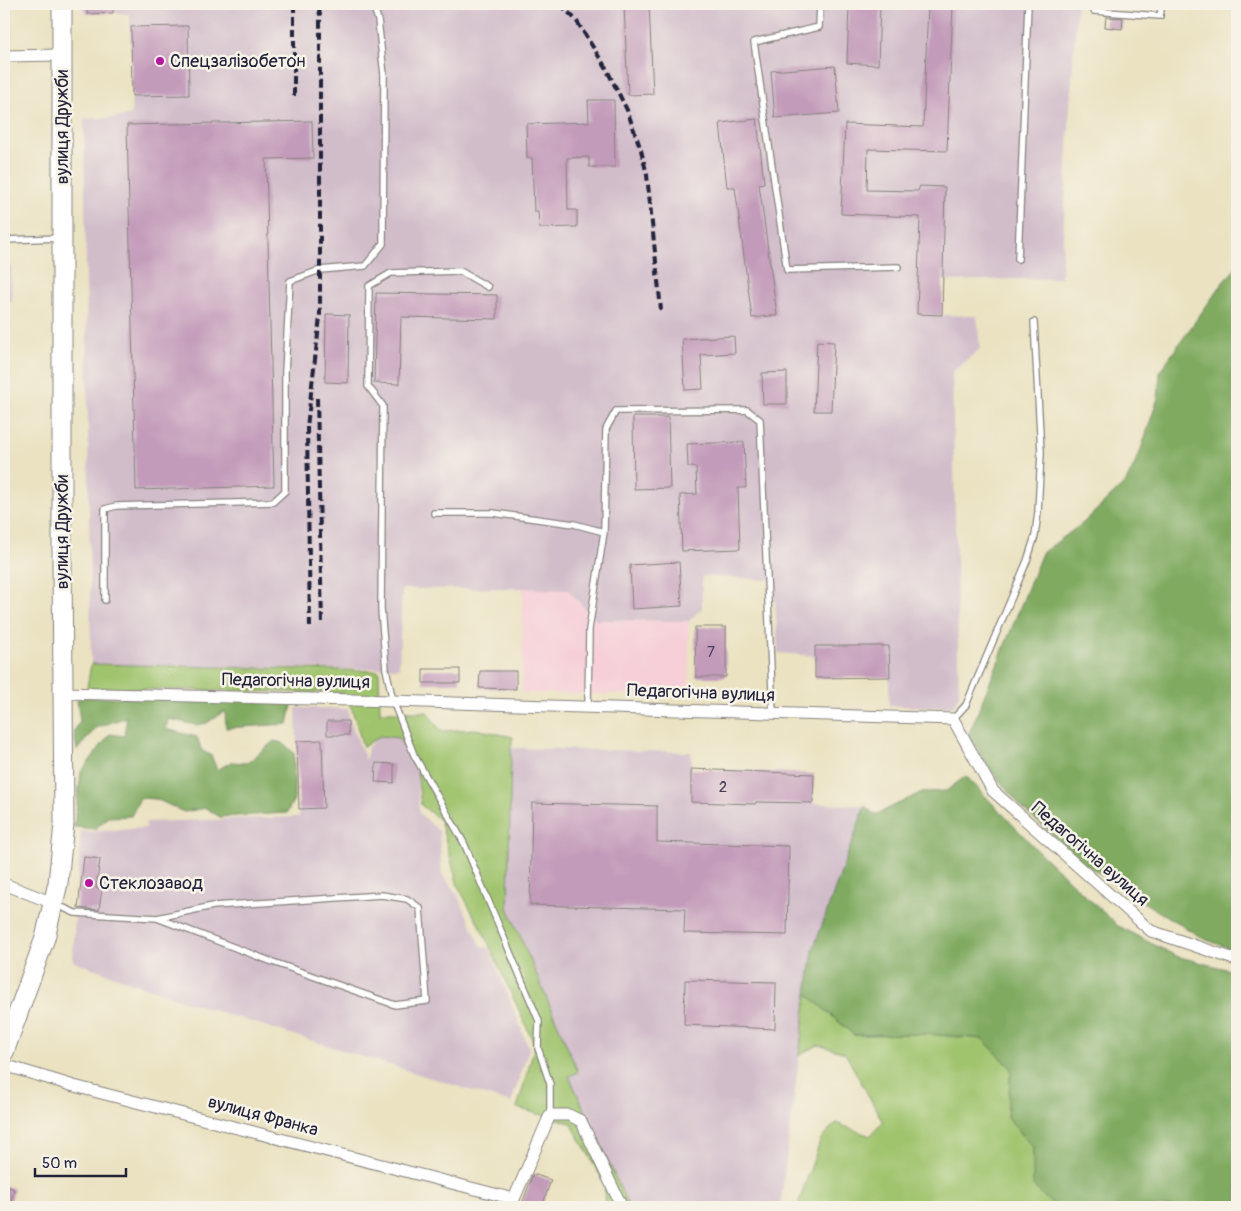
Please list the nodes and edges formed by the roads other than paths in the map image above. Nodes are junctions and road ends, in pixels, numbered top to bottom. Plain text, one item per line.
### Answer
1 (62, 4) edge
2 (373, 4) edge
3 (820, 4) edge
4 (1028, 4) edge
5 (1095, 4) edge
6 (1162, 4) edge
7 (62, 55) junction
8 (4, 56) edge
9 (62, 238) junction
10 (4, 240) edge
11 (1018, 259) dead end
12 (898, 267) dead end
13 (488, 287) dead end
14 (1034, 322) dead end
15 (434, 513) dead end
16 (604, 532) junction
17 (105, 600) dead end
18 (63, 693) junction
19 (393, 701) junction
20 (588, 707) junction
21 (773, 713) junction
22 (953, 719) junction
23 (4, 884) edge
24 (53, 903) junction
25 (156, 918) junction
26 (1237, 960) edge
27 (4, 1052) edge
28 (4, 1065) edge
29 (550, 1115) junction
30 (513, 1203) edge
31 (622, 1207) edge

1 - 7 main road, вулиця Дружби
2 - 17 lane
3 - 12 lane
4 - 11 lane
5 - 6 lane
7 - 8 street
7 - 9 main road, вулиця Дружби
9 - 10 lane
9 - 18 main road, вулиця Дружби
13 - 19 lane
14 - 22 lane
15 - 16 lane
16 - 20 lane
16 - 21 lane
18 - 19 street, Педагогічна вулиця
18 - 24 main road, вулиця Дружби
19 - 20 street, Педагогічна вулиця
19 - 29 lane
20 - 21 street, Педагогічна вулиця
21 - 22 street, Педагогічна вулиця
22 - 26 street, Педагогічна вулиця
23 - 24 street
24 - 25 lane
24 - 27 main road, вулиця Дружби
25 - 25 lane
28 - 30 street, вулиця Франка
29 - 30 street
29 - 31 street

